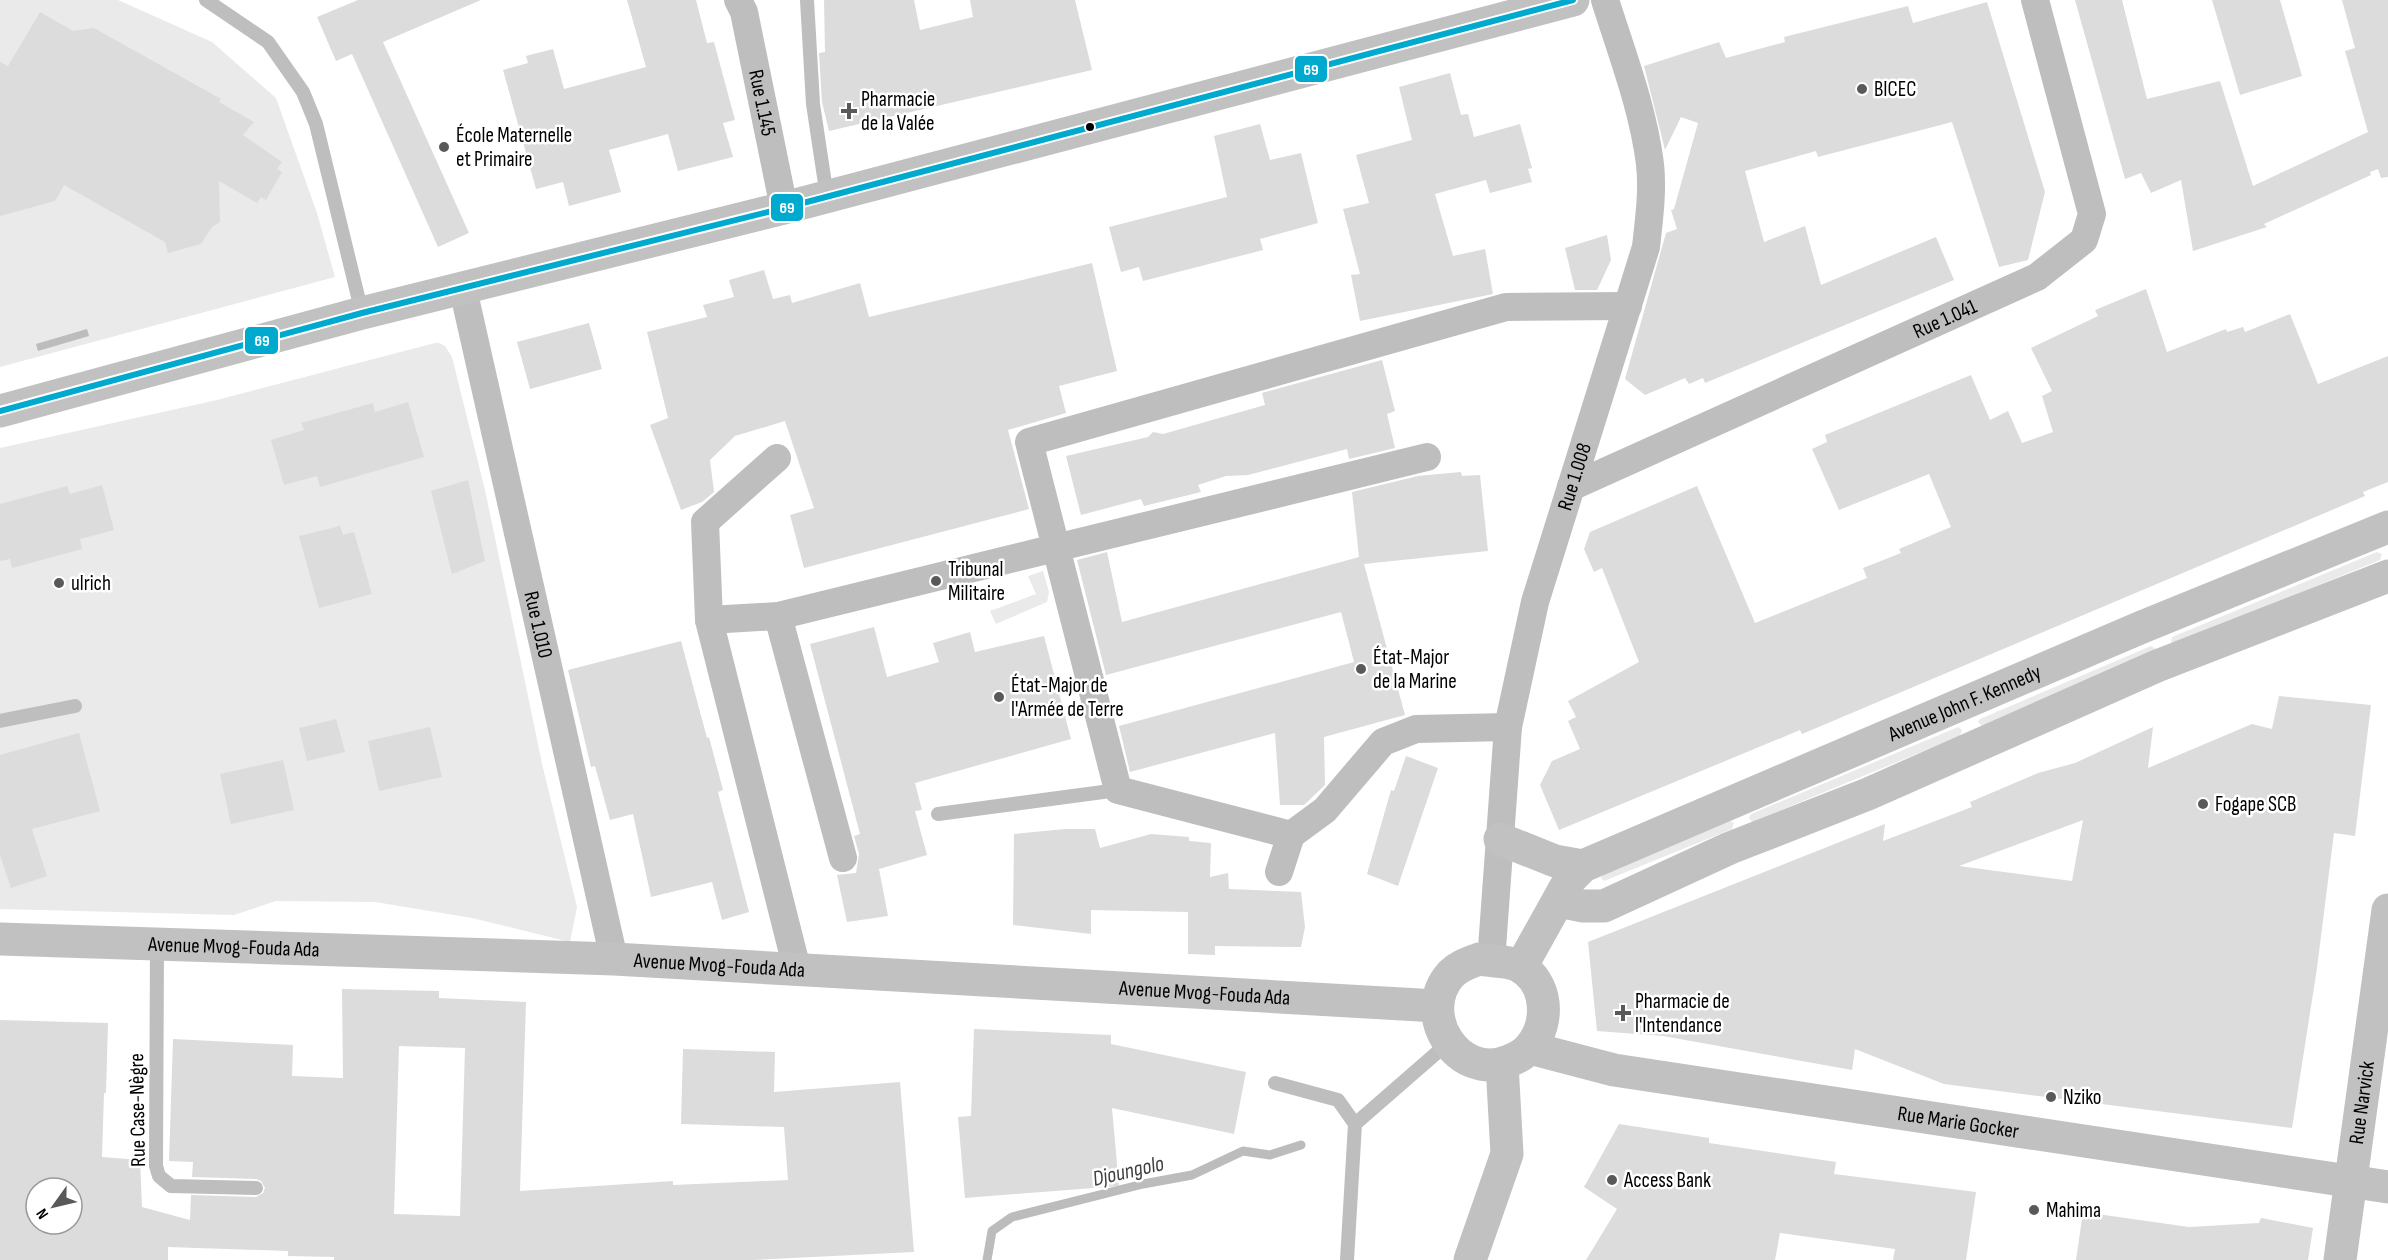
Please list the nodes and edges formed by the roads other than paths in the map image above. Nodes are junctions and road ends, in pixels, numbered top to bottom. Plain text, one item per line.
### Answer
1 (206, 0) edge
2 (807, 0) edge
3 (1573, 0) edge
4 (1605, 0) edge
5 (2035, 0) edge
6 (741, 4) edge
7 (827, 197) junction
8 (784, 208) junction
9 (463, 289) junction
10 (1628, 306) junction
11 (362, 313) junction
12 (0, 411) edge
13 (1426, 457) dead end
14 (777, 458) dead end
15 (1571, 487) junction
16 (2388, 527) edge
17 (1056, 548) junction
18 (2388, 576) edge
19 (778, 616) junction
20 (709, 620) junction
21 (2142, 627) junction
22 (2157, 666) junction
23 (75, 706) dead end
24 (1948, 710) junction
25 (0, 722) edge
26 (1508, 727) junction
27 (1965, 752) junction
28 (1118, 790) junction
29 (1714, 809) junction
30 (938, 814) dead end
31 (1291, 835) junction
32 (1500, 839) junction
33 (1730, 848) junction
34 (843, 858) dead end
35 (1583, 866) junction
36 (1279, 872) dead end
37 (1559, 901) junction
38 (2388, 910) edge
39 (0, 939) edge
40 (157, 942) junction
41 (614, 959) junction
42 (1506, 964) junction
43 (797, 969) junction
44 (1437, 1006) junction
45 (1448, 1043) junction
46 (1530, 1048) junction
47 (1502, 1064) junction
48 (1275, 1083) dead end
49 (1355, 1124) junction
50 (2351, 1181) junction
51 (2388, 1187) edge
52 (256, 1188) dead end
53 (1347, 1260) edge
54 (1470, 1260) edge
55 (2340, 1260) edge

1 - 11 lane
2 - 7 lane
3 - 7 main road
4 - 10 street, Rue 1.008
5 - 15 street, Rue 1.041
6 - 8 street, Rue 1.145
7 - 8 main road
8 - 9 main road
9 - 11 main road
9 - 41 street, Rue 1.010
10 - 15 street, Rue 1.008
10 - 17 street
11 - 12 main road
13 - 17 street
14 - 20 street
15 - 26 street, Rue 1.008
16 - 21 main road, Avenue John F. Kennedy
17 - 19 street
17 - 28 street
18 - 22 main road, Avenue John F. Kennedy
19 - 20 street
19 - 34 street
20 - 43 street
21 - 22 main road
21 - 24 main road, Avenue John F. Kennedy
22 - 27 main road, Avenue John F. Kennedy
23 - 25 lane
24 - 27 main road
24 - 29 main road, Avenue John F. Kennedy
26 - 31 street
26 - 32 street, Rue 1.008
27 - 33 main road, Avenue John F. Kennedy
28 - 30 lane
28 - 31 street
29 - 33 main road
29 - 35 main road, Avenue John F. Kennedy
31 - 36 street
32 - 35 main road
32 - 42 street, Rue 1.008
33 - 37 main road, Avenue John F. Kennedy
35 - 37 main road, Avenue John F. Kennedy
37 - 42 main road, Avenue John F. Kennedy
38 - 50 main road, Rue Narvick
39 - 40 main road, Avenue Mvog-Fouda Ada
40 - 41 main road, Avenue Mvog-Fouda Ada
40 - 52 lane, Rue Case-Nègre
41 - 43 main road, Avenue Mvog-Fouda Ada
42 - 44 main road
42 - 46 main road
43 - 44 main road, Avenue Mvog-Fouda Ada
44 - 45 main road
45 - 47 main road
45 - 49 lane
46 - 47 main road
46 - 50 main road, Rue Marie Gocker
47 - 54 main road
48 - 49 lane
49 - 53 lane
50 - 51 main road, Rue Marie Gocker
50 - 55 main road, Rue Narvick

